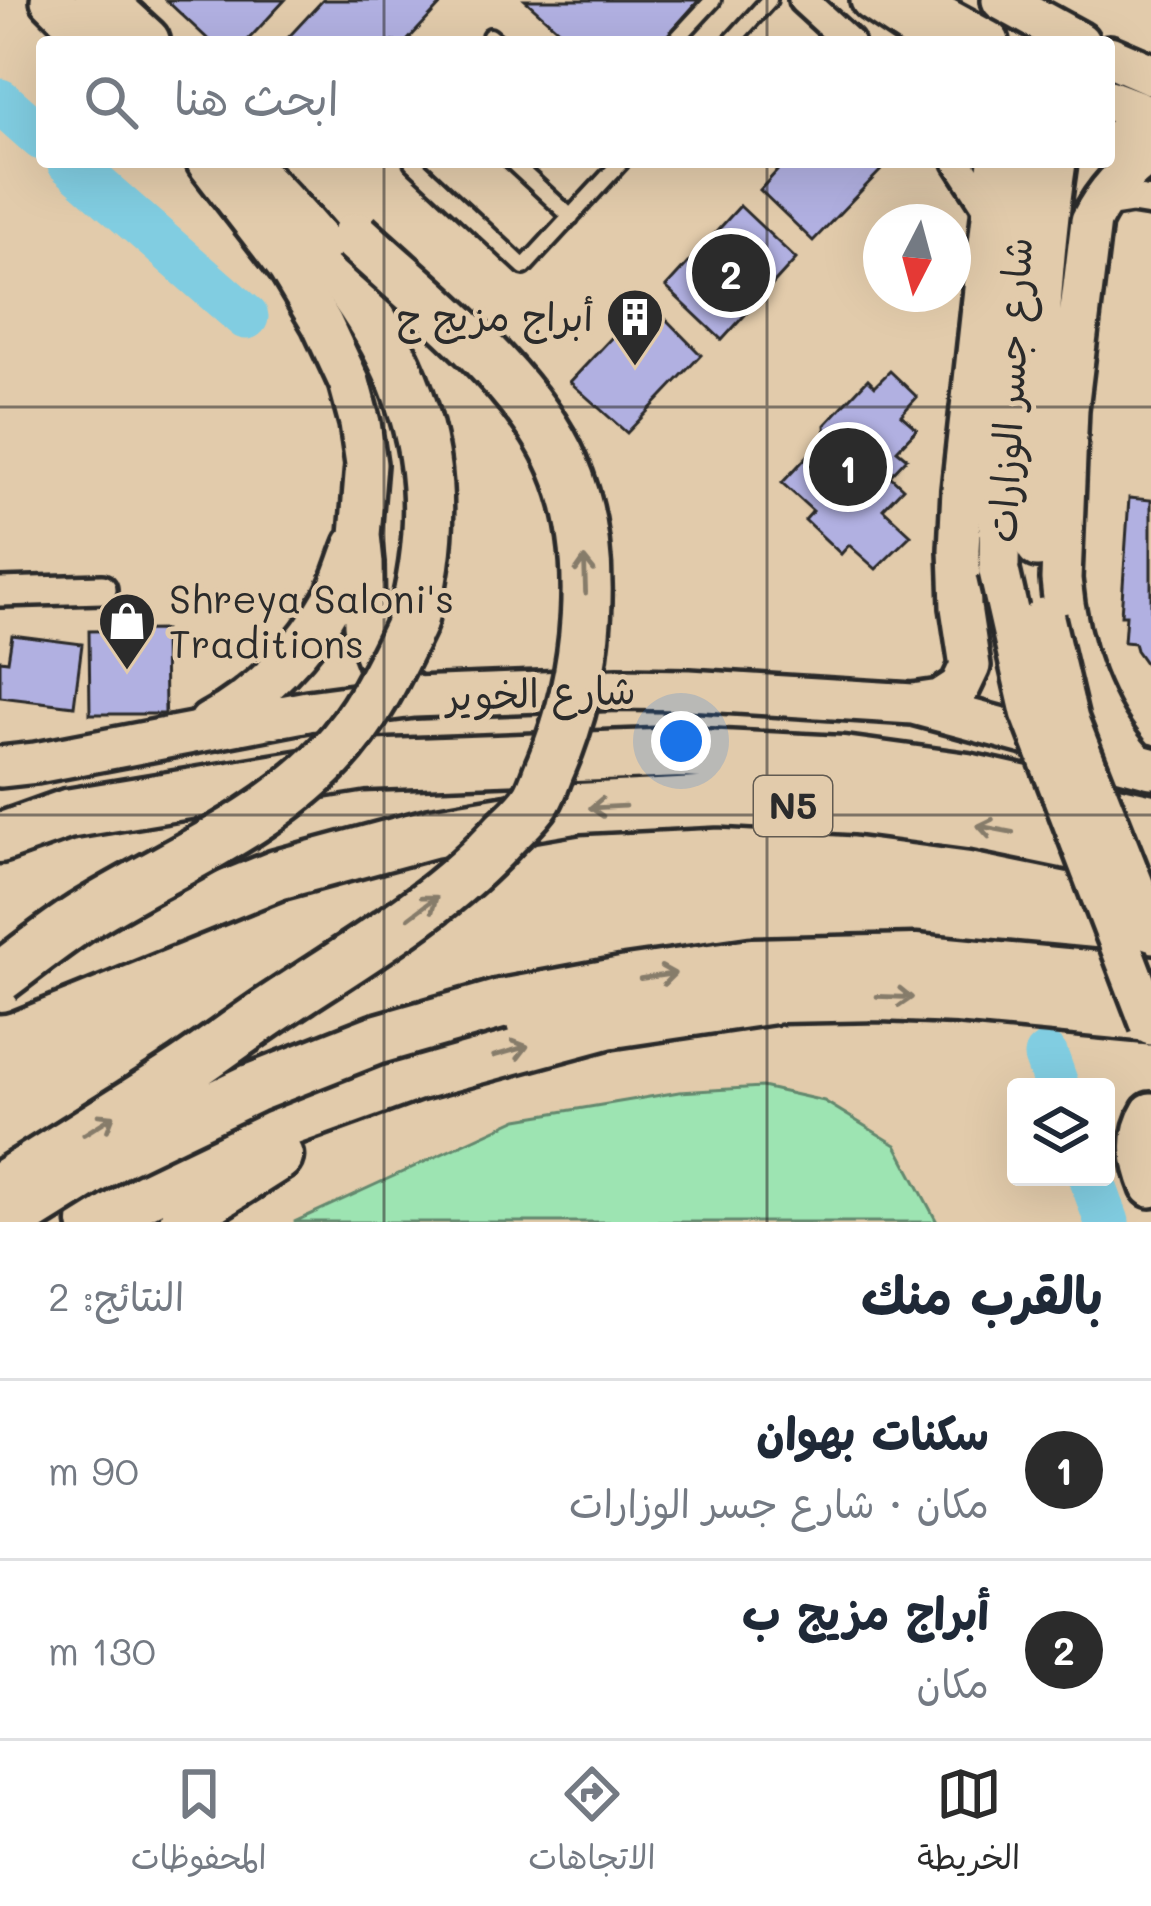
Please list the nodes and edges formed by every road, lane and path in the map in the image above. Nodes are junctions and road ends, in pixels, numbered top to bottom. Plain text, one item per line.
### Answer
1 (51, 0) edge
2 (76, 0) edge
3 (99, 0) edge
4 (713, 0) edge
5 (769, 0) edge
6 (803, 0) edge
7 (871, 0) edge
8 (912, 0) edge
9 (1002, 0) edge
10 (87, 36) edge
11 (112, 36) edge
12 (138, 36) edge
13 (680, 36) edge
14 (736, 36) edge
15 (842, 36) edge
16 (925, 36) edge
17 (978, 36) edge
18 (1056, 36) edge
19 (1115, 59) edge
20 (1151, 74) edge
21 (1115, 102) edge
22 (1151, 116) edge
23 (1151, 135) edge
24 (1115, 141) edge
25 (1151, 153) edge
26 (212, 168) edge
27 (245, 168) edge
28 (281, 168) edge
29 (418, 168) edge
30 (518, 168) edge
31 (616, 168) edge
32 (962, 168) edge
33 (997, 168) edge
34 (1025, 168) edge
35 (1054, 178) edge
36 (1151, 202) edge
37 (1100, 204) junction
38 (993, 216) junction
39 (571, 217) junction
40 (360, 535) junction
41 (102, 589) dead end
42 (0, 592) edge
43 (961, 607) junction
44 (1053, 611) junction
45 (970, 666) junction
46 (414, 697) junction
47 (914, 704) junction
48 (994, 724) junction
49 (188, 734) junction
50 (1143, 766) edge
51 (0, 767) edge
52 (1151, 819) edge
53 (2, 861) edge
54 (1151, 861) edge
55 (1151, 930) edge
56 (0, 977) edge
57 (1151, 981) edge
58 (0, 987) edge
59 (1151, 1021) edge
60 (458, 1066) junction
61 (1151, 1113) edge
62 (0, 1186) edge
63 (1151, 1187) edge
64 (8, 1222) edge
65 (32, 1222) edge
66 (93, 1222) edge
67 (184, 1222) edge

1 - 10 main road
2 - 11 highway
3 - 12 highway
4 - 13 lane
5 - 14 lane
6 - 15 street
7 - 16 main road
8 - 17 main road
9 - 18 main road
19 - 20 main road
21 - 22 main road
23 - 24 main road
25 - 37 main road
26 - 40 main road
27 - 56 highway, bridge
62 -> 28 highway, bridge
29 - 39 lane
30 - 39 lane
31 - 39 lane
32 - 38 street
33 - 38 main road
34 - 59 main road, شارع جسر الوزارات, bridge
35 - 44 main road, شارع جسر الوزارات
36 - 37 street
37 - 44 main road
38 - 43 main road
40 - 46 main road
40 - 49 main road
41 - 42 street
43 - 44 main road
43 - 45 main road
44 - 50 main road
44 - 55 main road, شارع جسر الوزارات, bridge
45 - 47 main road
45 - 48 main road
46 - 47 main road, شارع الخوير
46 - 49 main road, شارع الخوير
47 - 48 main road, شارع الخوير
48 - 50 main road, شارع الخوير
49 - 51 main road, شارع الخوير
52 - 53 highway
54 -> 58 highway, N5
64 -> 57 highway, bridge
60 -> 59 highway
60 - 66 highway
60 - 67 highway
61 - 63 main road
62 - 65 highway

